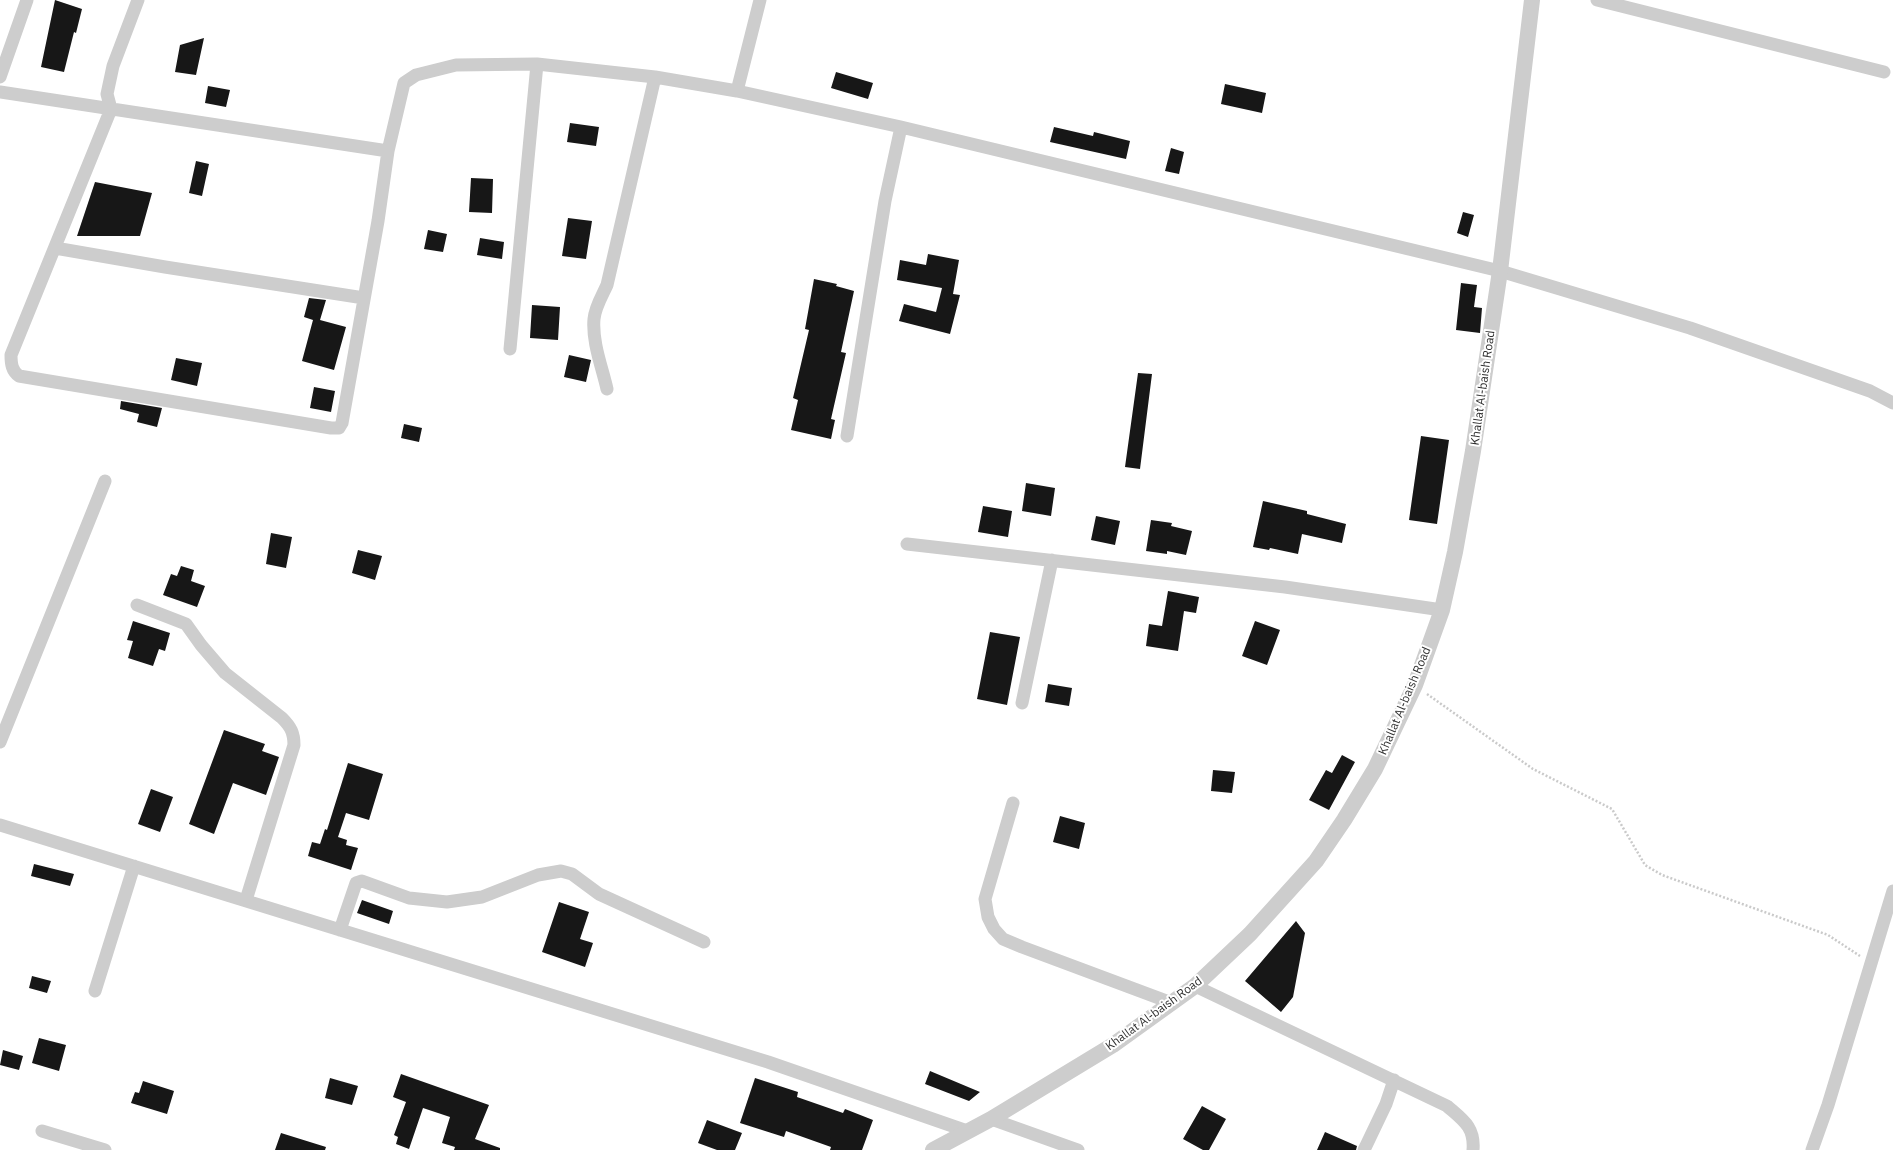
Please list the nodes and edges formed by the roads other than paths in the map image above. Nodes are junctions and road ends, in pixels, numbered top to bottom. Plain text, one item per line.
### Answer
1 (26, 0) edge
2 (138, 0) edge
3 (760, 0) edge
4 (1532, 0) edge
5 (1597, 0) edge
6 (537, 64) junction
7 (1884, 72) dead end
8 (0, 77) edge
9 (655, 77) junction
10 (737, 91) junction
11 (0, 92) edge
12 (111, 109) junction
13 (901, 127) junction
14 (388, 151) junction
15 (56, 248) junction
16 (1500, 271) junction
17 (364, 298) junction
18 (510, 349) dead end
19 (607, 389) dead end
20 (1893, 403) edge
21 (848, 436) dead end
22 (105, 481) dead end
23 (907, 544) dead end
24 (1052, 560) junction
25 (137, 606) dead end
26 (1442, 610) junction
27 (1022, 703) dead end
28 (0, 742) edge
29 (1013, 804) dead end
30 (0, 825) edge
31 (134, 866) junction
32 (1893, 891) edge
33 (246, 900) junction
34 (340, 930) junction
35 (704, 942) dead end
36 (1196, 986) junction
37 (95, 991) dead end
38 (1172, 1003) junction
39 (1394, 1080) junction
40 (991, 1119) junction
41 (42, 1131) dead end
42 (967, 1131) junction
43 (105, 1150) edge
44 (933, 1150) edge
45 (1078, 1150) edge
46 (1364, 1150) edge
47 (1473, 1150) edge
48 (1812, 1150) edge

1 - 8 street
2 - 12 street
3 - 10 street
4 - 16 street, Khallat Al-baish Road
5 - 7 street
6 - 9 street
6 - 14 street
6 - 18 street
9 - 10 street
9 - 19 street
10 - 13 street
11 - 12 street
12 - 14 street
12 - 15 street
13 - 16 street
13 - 21 street
14 - 17 street
15 - 17 street
15 - 17 street
16 - 20 street
16 - 26 street, Khallat Al-baish Road
22 - 28 street
23 - 24 street
24 - 26 street
24 - 27 street
25 - 33 street
26 - 36 street, Khallat Al-baish Road
29 - 38 street
30 - 31 street
31 - 33 street
31 - 37 street
32 - 48 street
33 - 34 street
34 - 35 street
34 - 42 street
36 - 38 street, Khallat Al-baish Road
36 - 39 street
38 - 40 street, Khallat Al-baish Road
39 - 46 street
39 - 47 street
40 - 42 street, Khallat Al-baish Road
40 - 45 street
41 - 43 street
42 - 44 street, Khallat Al-baish Road

